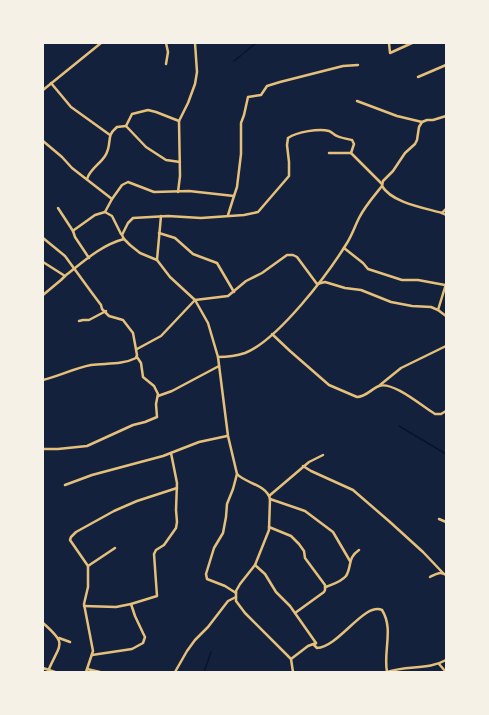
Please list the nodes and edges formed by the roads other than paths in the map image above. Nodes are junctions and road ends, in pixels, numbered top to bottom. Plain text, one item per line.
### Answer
1 (101, 43) edge
2 (166, 43) edge
3 (195, 43) edge
4 (389, 43) edge
5 (412, 43) edge
6 (166, 64) dead end
7 (358, 65) dead end
8 (446, 65) edge
9 (418, 77) dead end
10 (51, 83) junction
11 (43, 90) edge
12 (357, 102) dead end
13 (446, 116) edge
14 (179, 121) junction
15 (422, 122) junction
16 (126, 126) junction
17 (110, 135) junction
18 (43, 140) edge
19 (328, 153) dead end
20 (351, 153) junction
21 (180, 162) junction
22 (87, 179) junction
23 (382, 185) junction
24 (178, 192) junction
25 (234, 196) junction
26 (112, 199) junction
27 (58, 208) dead end
28 (446, 209) edge
29 (105, 212) junction
30 (442, 213) junction
31 (228, 215) junction
32 (446, 215) edge
33 (161, 216) junction
34 (73, 231) junction
35 (159, 233) junction
36 (122, 235) junction
37 (43, 238) edge
38 (124, 239) junction
39 (344, 248) junction
40 (89, 258) junction
41 (158, 260) junction
42 (43, 262) edge
43 (74, 269) junction
44 (65, 276) junction
45 (317, 284) junction
46 (445, 285) edge
47 (234, 292) junction
48 (43, 295) edge
49 (194, 300) junction
50 (438, 310) junction
51 (106, 311) junction
52 (446, 316) edge
53 (79, 321) dead end
54 (272, 334) junction
55 (446, 346) edge
56 (137, 349) junction
57 (137, 357) junction
58 (218, 357) junction
59 (219, 366) junction
60 (43, 380) edge
61 (378, 386) junction
62 (158, 396) junction
63 (446, 411) edge
64 (228, 436) junction
65 (43, 449) edge
66 (171, 453) junction
67 (323, 455) dead end
68 (303, 466) junction
69 (237, 474) junction
70 (66, 484) dead end
71 (177, 488) junction
72 (269, 498) junction
73 (439, 519) dead end
74 (446, 522) edge
75 (269, 527) junction
76 (115, 548) dead end
77 (359, 550) dead end
78 (350, 561) junction
79 (255, 565) junction
80 (88, 566) junction
81 (444, 574) edge
82 (430, 577) dead end
83 (326, 587) junction
84 (236, 595) junction
85 (131, 604) junction
86 (84, 606) junction
87 (295, 613) junction
88 (43, 624) edge
89 (59, 638) junction
90 (70, 642) dead end
91 (316, 643) junction
92 (92, 655) junction
93 (291, 659) junction
94 (446, 660) edge
95 (439, 664) junction
96 (43, 668) edge
97 (49, 669) junction
98 (86, 670) edge
99 (55, 672) edge
100 (100, 672) edge
101 (175, 672) edge
102 (293, 672) edge
103 (386, 672) edge
104 (446, 672) edge

1 - 10 street
2 - 6 street
3 - 14 street
4 - 5 street
7 - 25 street
8 - 9 street
10 - 11 street
10 - 17 street
12 - 15 street
13 - 15 street
14 - 16 street
14 - 21 street
15 - 23 street
16 - 17 street
16 - 21 street
17 - 22 street
18 - 22 street
19 - 20 street
20 - 23 street
20 - 31 street
21 - 24 street
22 - 26 street
23 - 30 street
23 - 39 street
24 - 25 street
24 - 26 street
25 - 31 street
26 - 29 street
27 - 34 street
28 - 30 street
29 - 34 street
29 - 36 street
30 - 32 street
31 - 33 street
33 - 35 street
33 - 36 street
34 - 40 street
35 - 41 street
35 - 47 street
36 - 38 street
37 - 43 street
38 - 40 street
38 - 41 street
39 - 45 street
39 - 46 street
40 - 43 street
41 - 49 street
42 - 44 street
43 - 44 street
43 - 51 street
44 - 48 street
45 - 47 street
45 - 50 street
45 - 54 street
46 - 50 street
47 - 49 street
49 - 56 street
49 - 58 street
50 - 52 street
51 - 53 street
51 - 56 street
54 - 58 street
54 - 61 street
55 - 61 street
56 - 57 street
57 - 60 street
57 - 62 street
58 - 59 street
59 - 62 street
59 - 64 street
61 - 63 street
62 - 65 street
64 - 66 street
64 - 69 street
66 - 70 street
66 - 71 street
67 - 68 street
68 - 72 street
68 - 81 street
69 - 72 street
69 - 84 street
71 - 80 street
71 - 85 street
72 - 75 street
72 - 78 street
73 - 74 street
75 - 79 street
75 - 83 street
76 - 80 street
77 - 78 street
78 - 83 street
79 - 84 street
79 - 87 street
80 - 86 street
81 - 82 street
83 - 87 street
84 - 93 street
84 - 101 street
85 - 86 street
85 - 92 street
86 - 92 street
87 - 91 street
88 - 89 street
89 - 90 street
89 - 97 street
91 - 93 street
91 - 103 street
92 - 98 street
93 - 102 street
94 - 95 street
95 - 103 street
95 - 104 street
96 - 97 street
97 - 99 street
98 - 100 street

